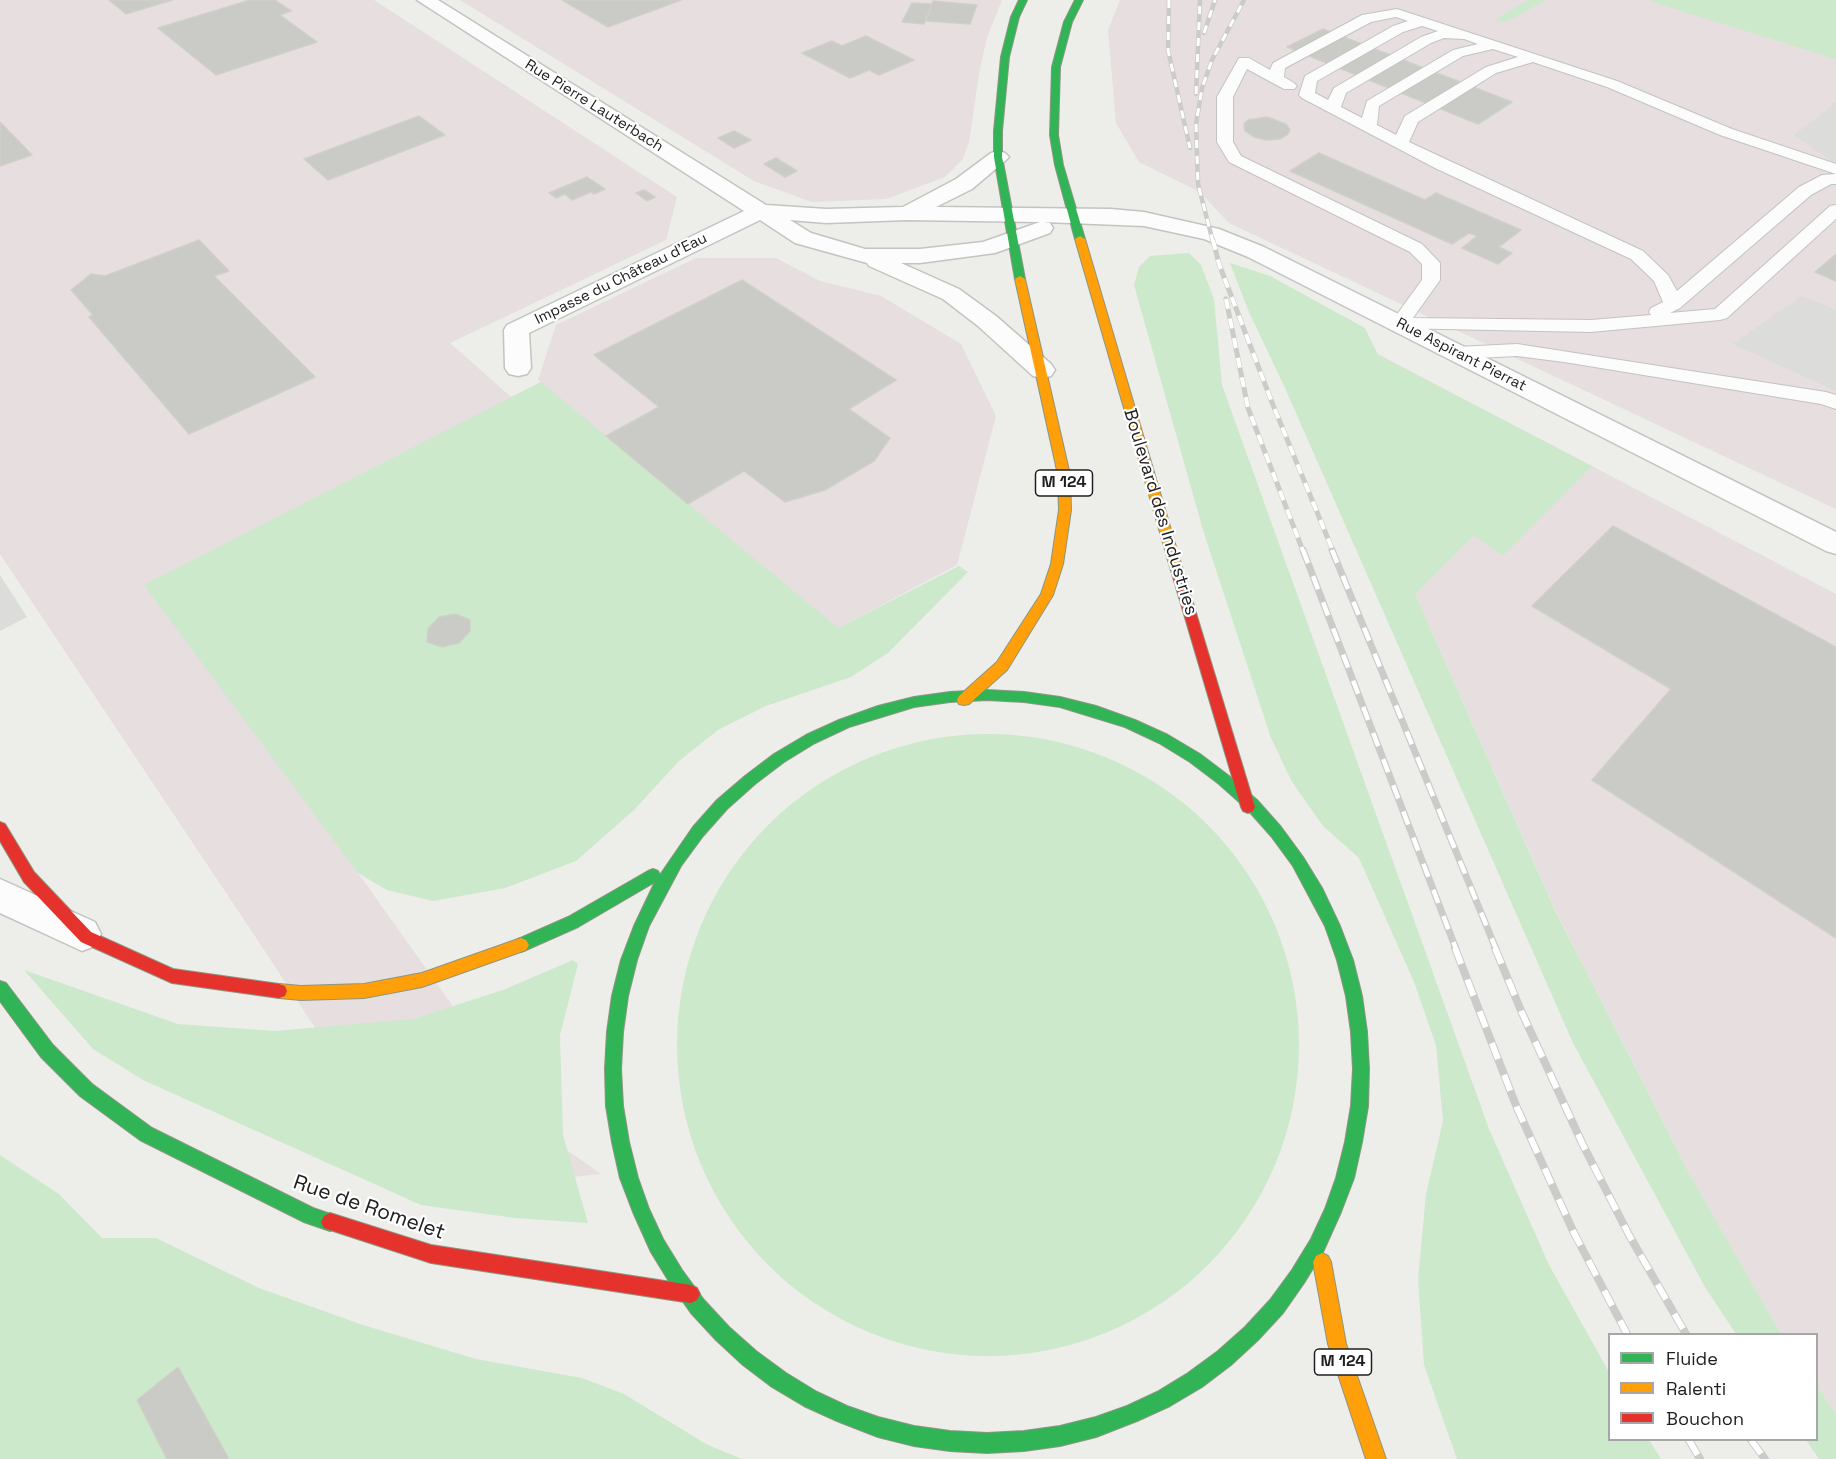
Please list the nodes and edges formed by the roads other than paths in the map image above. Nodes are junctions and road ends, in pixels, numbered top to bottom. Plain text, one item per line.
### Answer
1 (426, 0) edge
2 (1023, 0) edge
3 (1080, 0) edge
4 (1422, 21) junction
5 (1465, 35) junction
6 (1494, 44) junction
7 (1533, 57) junction
8 (1276, 79) junction
9 (1307, 95) junction
10 (1334, 109) junction
11 (1369, 127) junction
12 (1400, 144) junction
13 (998, 157) junction
14 (1836, 169) edge
15 (1836, 179) edge
16 (1836, 210) edge
17 (761, 211) junction
18 (907, 213) junction
19 (1007, 216) junction
20 (1072, 216) junction
21 (1011, 240) junction
22 (864, 256) junction
23 (1673, 304) junction
24 (1643, 321) junction
25 (1398, 324) junction
26 (1457, 353) junction
27 (518, 368) dead end
28 (1042, 370) junction
29 (1836, 403) edge
30 (1836, 544) edge
31 (964, 700) junction
32 (1248, 807) junction
33 (0, 828) edge
34 (653, 876) junction
35 (0, 895) edge
36 (87, 937) junction
37 (1, 991) edge
38 (1322, 1262) junction
39 (691, 1294) junction
40 (1026, 1438) junction
41 (1042, 1452) dead end
42 (1376, 1459) edge

1 - 17 street, Rue Pierre Lauterbach
2 - 13 main road, M 124
3 - 20 main road, Boulevard des Industries
4 - 5 lane
4 - 8 lane
4 - 9 lane
5 - 6 lane
5 - 10 lane
6 - 7 lane
6 - 11 lane
7 - 12 lane
7 - 14 lane
8 - 9 lane
8 - 25 lane
9 - 10 lane
10 - 11 lane
11 - 12 lane
12 - 23 lane
13 - 18 street, Rue Pierre Lauterbach
13 - 19 main road, M 124
15 - 23 lane
16 - 24 lane
17 - 18 street, Rue Pierre Lauterbach
17 - 22 street, Rue Pierre Lauterbach
17 - 27 street, Impasse du Château d'Eau
18 - 19 street, Rue Pierre Lauterbach
19 - 20 street
19 - 21 main road, M 124
20 - 21 street
20 - 25 street, Rue Aspirant Pierrat
20 - 32 main road, Boulevard des Industries
21 - 22 street, Rue Pierre Lauterbach
21 - 28 main road, M 124
22 - 28 street, Rue Pierre Lauterbach
23 - 24 lane
24 - 25 lane
25 - 26 street, Rue Aspirant Pierrat
26 - 29 lane
26 - 30 street, Rue Aspirant Pierrat
28 - 31 main road, M 124
31 - 32 main road
31 - 34 main road
32 - 38 main road
33 - 36 main road
34 - 36 main road
34 - 39 main road
35 - 36 street
37 - 39 main road, Rue de Romelet
38 - 40 main road
38 - 42 main road, M 124
39 - 40 main road
40 - 41 main road

